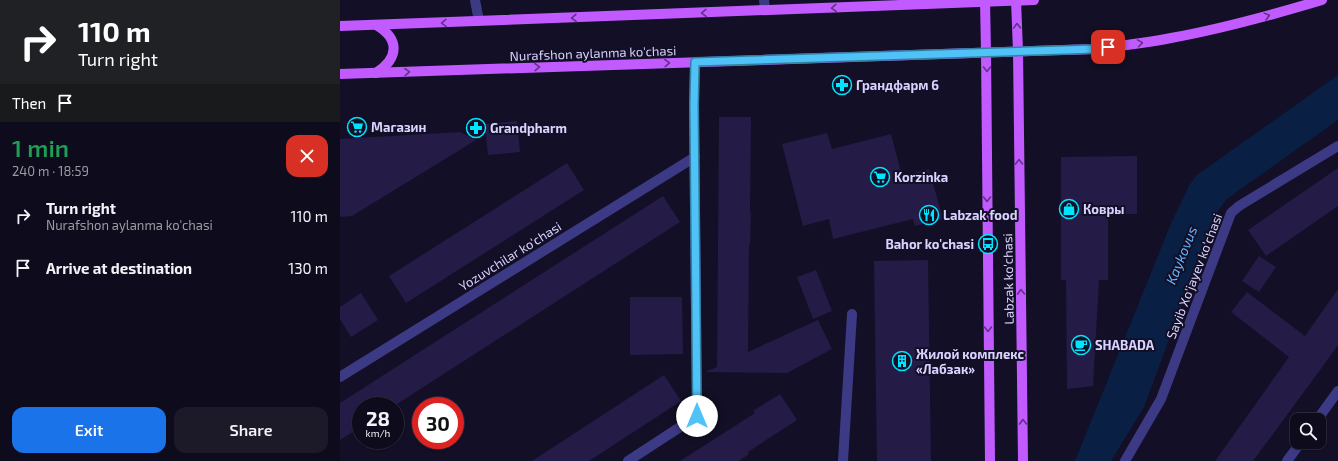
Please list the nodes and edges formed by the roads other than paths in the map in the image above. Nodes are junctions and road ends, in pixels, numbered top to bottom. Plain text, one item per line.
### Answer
1 (475, 0) edge
2 (1016, 0) edge
3 (1034, 0) edge
4 (1322, 0) edge
5 (985, 1) edge
6 (765, 5) edge
7 (479, 21) junction
8 (376, 25) junction
9 (340, 26) edge
10 (1018, 51) junction
11 (986, 52) junction
12 (695, 62) junction
13 (376, 73) junction
14 (340, 74) edge
15 (1338, 146) edge
16 (695, 157) junction
17 (852, 314) dead end
18 (340, 377) edge
19 (1338, 391) edge
20 (1322, 413) edge
21 (1296, 449) edge
22 (628, 461) edge
23 (843, 461) edge
24 (990, 461) edge
25 (1023, 461) edge
26 (1125, 461) edge
27 (1287, 461) edge

1 - 7 street
2 - 3 main road
2 - 5 main road
10 -> 2 main road, Labzak ko'chasi
10 -> 4 main road, Nurafshon aylanma ko'chasi
5 -> 6 main road
5 - 11 main road, Labzak ko'chasi
6 -> 7 main road
7 -> 8 main road
8 - 9 main road
8 - 13 main road
10 - 11 main road, Nurafshon aylanma ko'chasi
25 -> 10 main road, Labzak ko'chasi
11 - 12 main road, Nurafshon aylanma ko'chasi
11 -> 24 main road, Labzak ko'chasi
13 -> 12 main road, Nurafshon aylanma ko'chasi
12 - 16 street
13 - 14 main road, Nurafshon aylanma ko'chasi
15 - 26 street, Sayib Xo'jayev ko'chasi
16 - 18 street, Yozuvchilar ko'chasi
16 - 22 street
17 - 23 street
19 - 20 street
21 - 27 street

